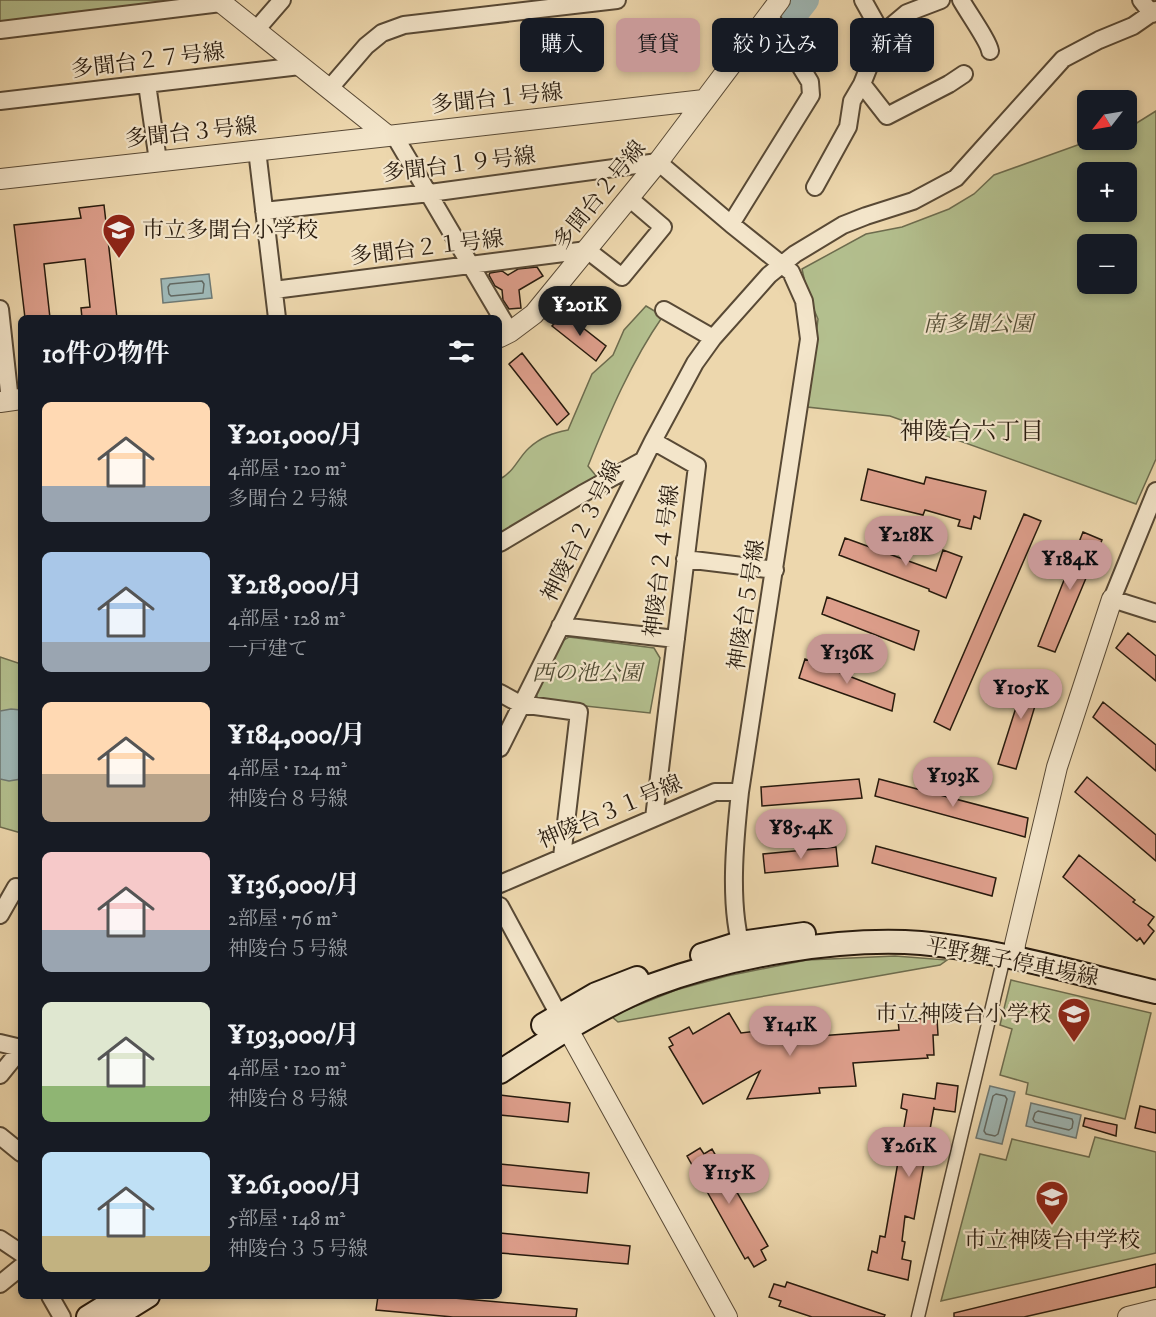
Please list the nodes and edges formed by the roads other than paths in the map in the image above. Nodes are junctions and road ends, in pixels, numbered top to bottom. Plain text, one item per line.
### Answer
1 (282, 0) edge
2 (617, 0) edge
3 (862, 0) edge
4 (940, 0) edge
5 (961, 0) edge
6 (1141, 0) edge
7 (220, 1) edge
8 (774, 7) edge
9 (1154, 12) edge
10 (873, 18) edge
11 (901, 18) edge
12 (0, 30) edge
13 (256, 30) junction
14 (990, 51) dead end
15 (300, 66) junction
16 (867, 72) edge
17 (964, 74) dead end
18 (147, 84) junction
19 (862, 84) junction
20 (329, 89) junction
21 (704, 100) junction
22 (0, 101) edge
23 (391, 136) junction
24 (257, 150) junction
25 (158, 161) junction
26 (658, 162) junction
27 (0, 178) edge
28 (815, 187) dead end
29 (430, 193) junction
30 (629, 198) junction
31 (264, 211) junction
32 (731, 224) junction
33 (587, 250) junction
34 (472, 265) junction
35 (783, 265) junction
36 (274, 290) junction
37 (0, 309) edge
38 (664, 310) dead end
39 (277, 315) edge
40 (496, 315) edge
41 (505, 334) edge
42 (713, 338) junction
43 (10, 401) edge
44 (653, 441) junction
45 (642, 461) junction
46 (1156, 491) edge
47 (502, 542) edge
48 (685, 559) junction
49 (775, 570) junction
50 (1112, 599) junction
51 (1156, 613) edge
52 (560, 626) junction
53 (676, 639) junction
54 (502, 694) edge
55 (520, 704) junction
56 (502, 744) edge
57 (740, 792) junction
58 (654, 818) junction
59 (562, 857) junction
60 (502, 883) edge
61 (12, 886) edge
62 (502, 910) edge
63 (0, 915) edge
64 (743, 951) junction
65 (1011, 953) junction
66 (1156, 978) edge
67 (1156, 992) edge
68 (563, 1021) junction
69 (0, 1043) edge
70 (18, 1047) edge
71 (18, 1052) edge
72 (502, 1053) edge
73 (502, 1070) edge
74 (0, 1075) edge
75 (0, 1136) edge
76 (18, 1151) edge
77 (0, 1239) edge
78 (18, 1252) edge
79 (18, 1269) edge
80 (0, 1284) edge
81 (52, 1299) edge
82 (117, 1299) edge
83 (143, 1299) edge
84 (1156, 1310) edge
85 (62, 1317) edge
86 (88, 1317) edge
87 (114, 1317) edge
88 (727, 1317) edge
89 (918, 1317) edge
90 (1128, 1317) edge

1 - 13 street
2 - 20 street
3 - 10 street
4 - 11 street
5 - 14 street
6 - 9 street
7 - 12 street
7 - 13 street
8 - 21 street
8 - 32 street
9 - 35 street, 神陵台２３号線
13 - 15 street
15 - 18 street, 多聞台２７号線
15 - 20 street
16 - 19 street
17 - 19 street
18 - 22 street, 多聞台２７号線
18 - 25 street
19 - 28 street
20 - 23 street
21 - 23 street, 多聞台１号線
21 - 26 street, 多聞台２号線
23 - 24 street, 多聞台３号線
23 - 29 street
24 - 25 street, 多聞台３号線
24 - 31 street
25 - 27 street, 多聞台３号線
26 - 29 street, 多聞台１９号線
26 - 30 street, 多聞台２号線
26 - 32 street, 神陵台５号線
29 - 31 street, 多聞台１９号線
29 - 34 street
30 - 33 street, 多聞台２号線
30 - 33 street
31 - 36 street
32 - 35 street, 神陵台５号線
33 - 34 street, 多聞台２１号線
33 - 41 street, 多聞台２号線
34 - 36 street, 多聞台２１号線
34 - 40 street
35 - 42 street, 神陵台２３号線
35 - 49 street, 神陵台５号線
36 - 39 street
37 - 43 street
38 - 42 street
42 - 44 street, 神陵台２３号線
44 - 45 street, 神陵台２３号線
44 - 48 street, 神陵台２４号線
45 - 47 street
45 - 52 street, 神陵台２３号線
46 - 50 street
48 - 49 street
48 - 53 street, 神陵台２４号線
49 - 57 street, 神陵台５号線
50 - 51 street
50 - 65 street
52 - 53 street
52 - 55 street, 神陵台２３号線
53 - 58 street, 神陵台２４号線
54 - 55 street
55 - 56 street, 神陵台２３号線
55 - 59 street
57 - 58 street, 神陵台３１号線
57 - 64 street, 神陵台５号線
58 - 59 street, 神陵台３１号線
59 - 60 street, 神陵台３１号線
61 - 63 street
62 - 68 street
64 - 65 main road, 平野舞子停車場線
64 - 68 main road, 平野舞子停車場線
65 - 66 main road, 平野舞子停車場線
65 - 67 main road, 平野舞子停車場線
65 - 89 street
68 - 72 main road, 平野舞子停車場線
68 - 73 main road, 平野舞子停車場線
68 - 88 street
69 - 70 street
71 - 74 street
75 - 76 street
77 - 78 street
79 - 80 street
81 - 85 street
82 - 86 main road
83 - 87 main road
84 - 90 street

